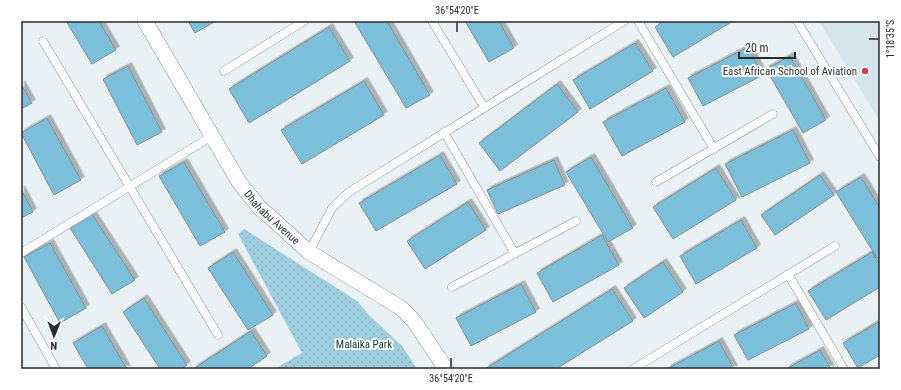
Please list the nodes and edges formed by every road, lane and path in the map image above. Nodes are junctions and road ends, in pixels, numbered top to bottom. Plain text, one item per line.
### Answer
1 (145, 21) edge
2 (304, 21) edge
3 (432, 21) edge
4 (624, 21) edge
5 (638, 21) edge
6 (797, 21) edge
7 (43, 41) dead end
8 (224, 72) dead end
9 (484, 108) junction
10 (774, 114) dead end
11 (444, 132) junction
12 (212, 136) junction
13 (714, 148) junction
14 (880, 157) edge
15 (656, 182) dead end
16 (130, 186) junction
17 (576, 221) dead end
18 (834, 246) dead end
19 (309, 252) junction
20 (21, 253) edge
21 (514, 254) junction
22 (788, 274) junction
23 (452, 287) dead end
24 (21, 307) edge
25 (218, 335) dead end
26 (56, 369) edge
27 (446, 369) edge
28 (633, 369) edge
29 (844, 369) edge

1 - 12 street, Dhahabu Avenue
2 - 8 lane
3 - 9 lane
4 - 9 lane
5 - 13 lane
6 - 14 lane
7 - 16 lane
9 - 11 lane
10 - 13 lane
11 - 19 lane
11 - 21 lane
12 - 16 lane
12 - 19 street, Dhahabu Avenue
13 - 15 lane
16 - 20 lane
16 - 25 lane
17 - 21 lane
18 - 22 lane
19 - 27 street, Dhahabu Avenue
21 - 23 lane
22 - 28 lane
22 - 29 lane
24 - 26 lane

